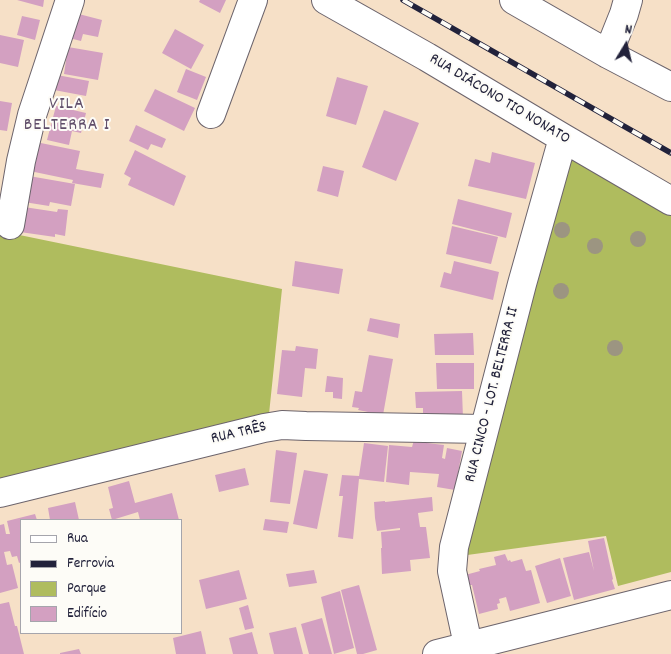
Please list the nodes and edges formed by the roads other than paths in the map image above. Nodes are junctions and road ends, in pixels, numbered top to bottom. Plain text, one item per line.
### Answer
1 (70, 0) edge
2 (252, 0) edge
3 (326, 0) edge
4 (515, 0) edge
5 (628, 0) edge
6 (608, 54) junction
7 (671, 87) edge
8 (211, 114) dead end
9 (563, 138) junction
10 (671, 201) edge
11 (10, 224) dead end
12 (484, 429) junction
13 (0, 493) edge
14 (671, 595) edge
15 (469, 650) edge
16 (436, 654) edge

1 - 11 street
2 - 8 street
3 - 9 street, RUA DIÁCONO TIO NONATO
4 - 6 street
5 - 6 street
6 - 7 street
9 - 10 street, RUA DIÁCONO TIO NONATO
9 - 12 street, RUA CINCO - LOT. BELTERRA II
12 - 13 street, RUA TRÊS
12 - 15 street, RUA CINCO - LOT. BELTERRA II
14 - 15 street
15 - 16 street

